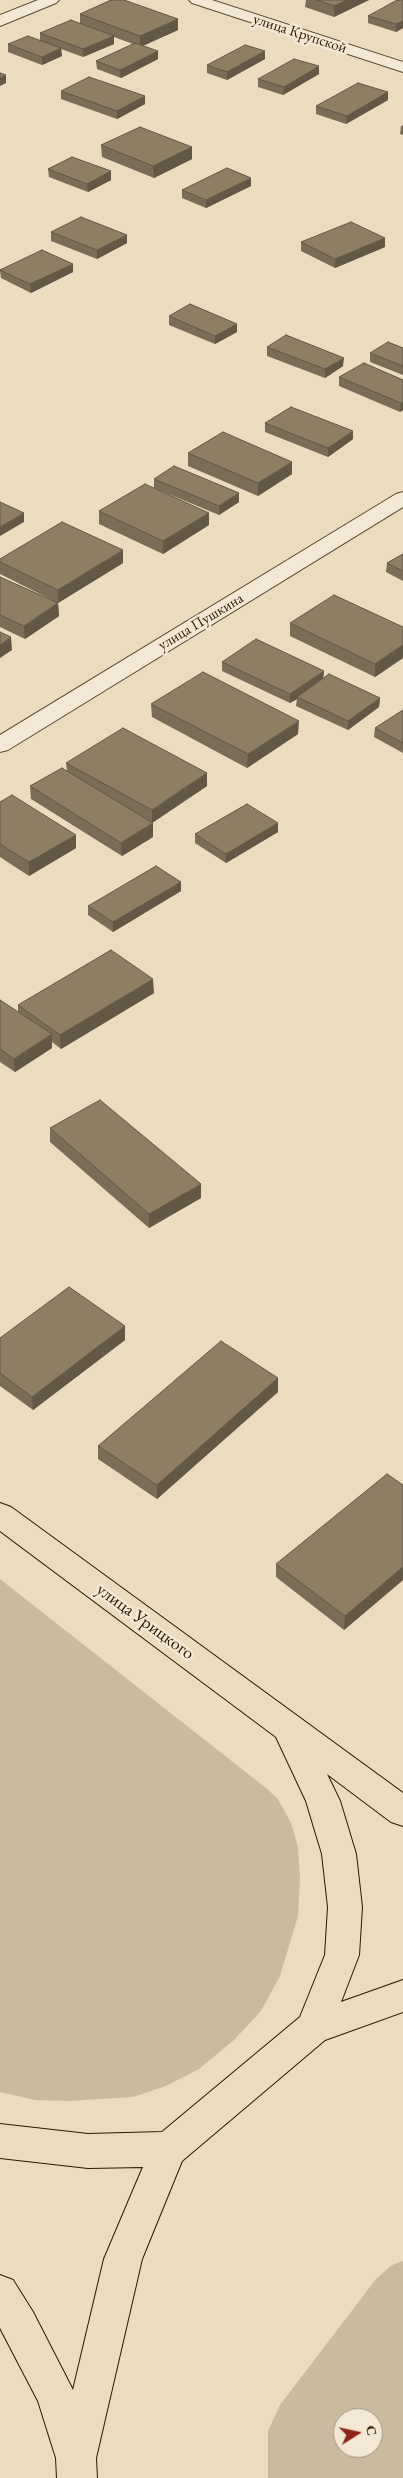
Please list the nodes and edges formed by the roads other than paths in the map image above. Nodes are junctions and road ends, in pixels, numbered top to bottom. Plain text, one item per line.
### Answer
1 (51, 0) edge
2 (197, 0) edge
3 (0, 22) edge
4 (403, 67) edge
5 (403, 498) edge
6 (0, 745) edge
7 (0, 1515) edge
8 (289, 1728) junction
9 (403, 1812) edge
10 (403, 1996) edge
11 (313, 2028) junction
12 (0, 2141) edge
13 (169, 2149) junction
14 (0, 2293) edge
15 (77, 2468) edge

1 - 3 street
2 - 4 street, улица Крупской
5 - 6 street, улица Пушкина
7 - 8 main road, улица Урицкого
8 - 9 main road, улица Урицкого
8 - 11 main road
10 - 11 main road
11 - 13 main road
12 - 13 main road
13 - 15 main road
14 - 15 main road

